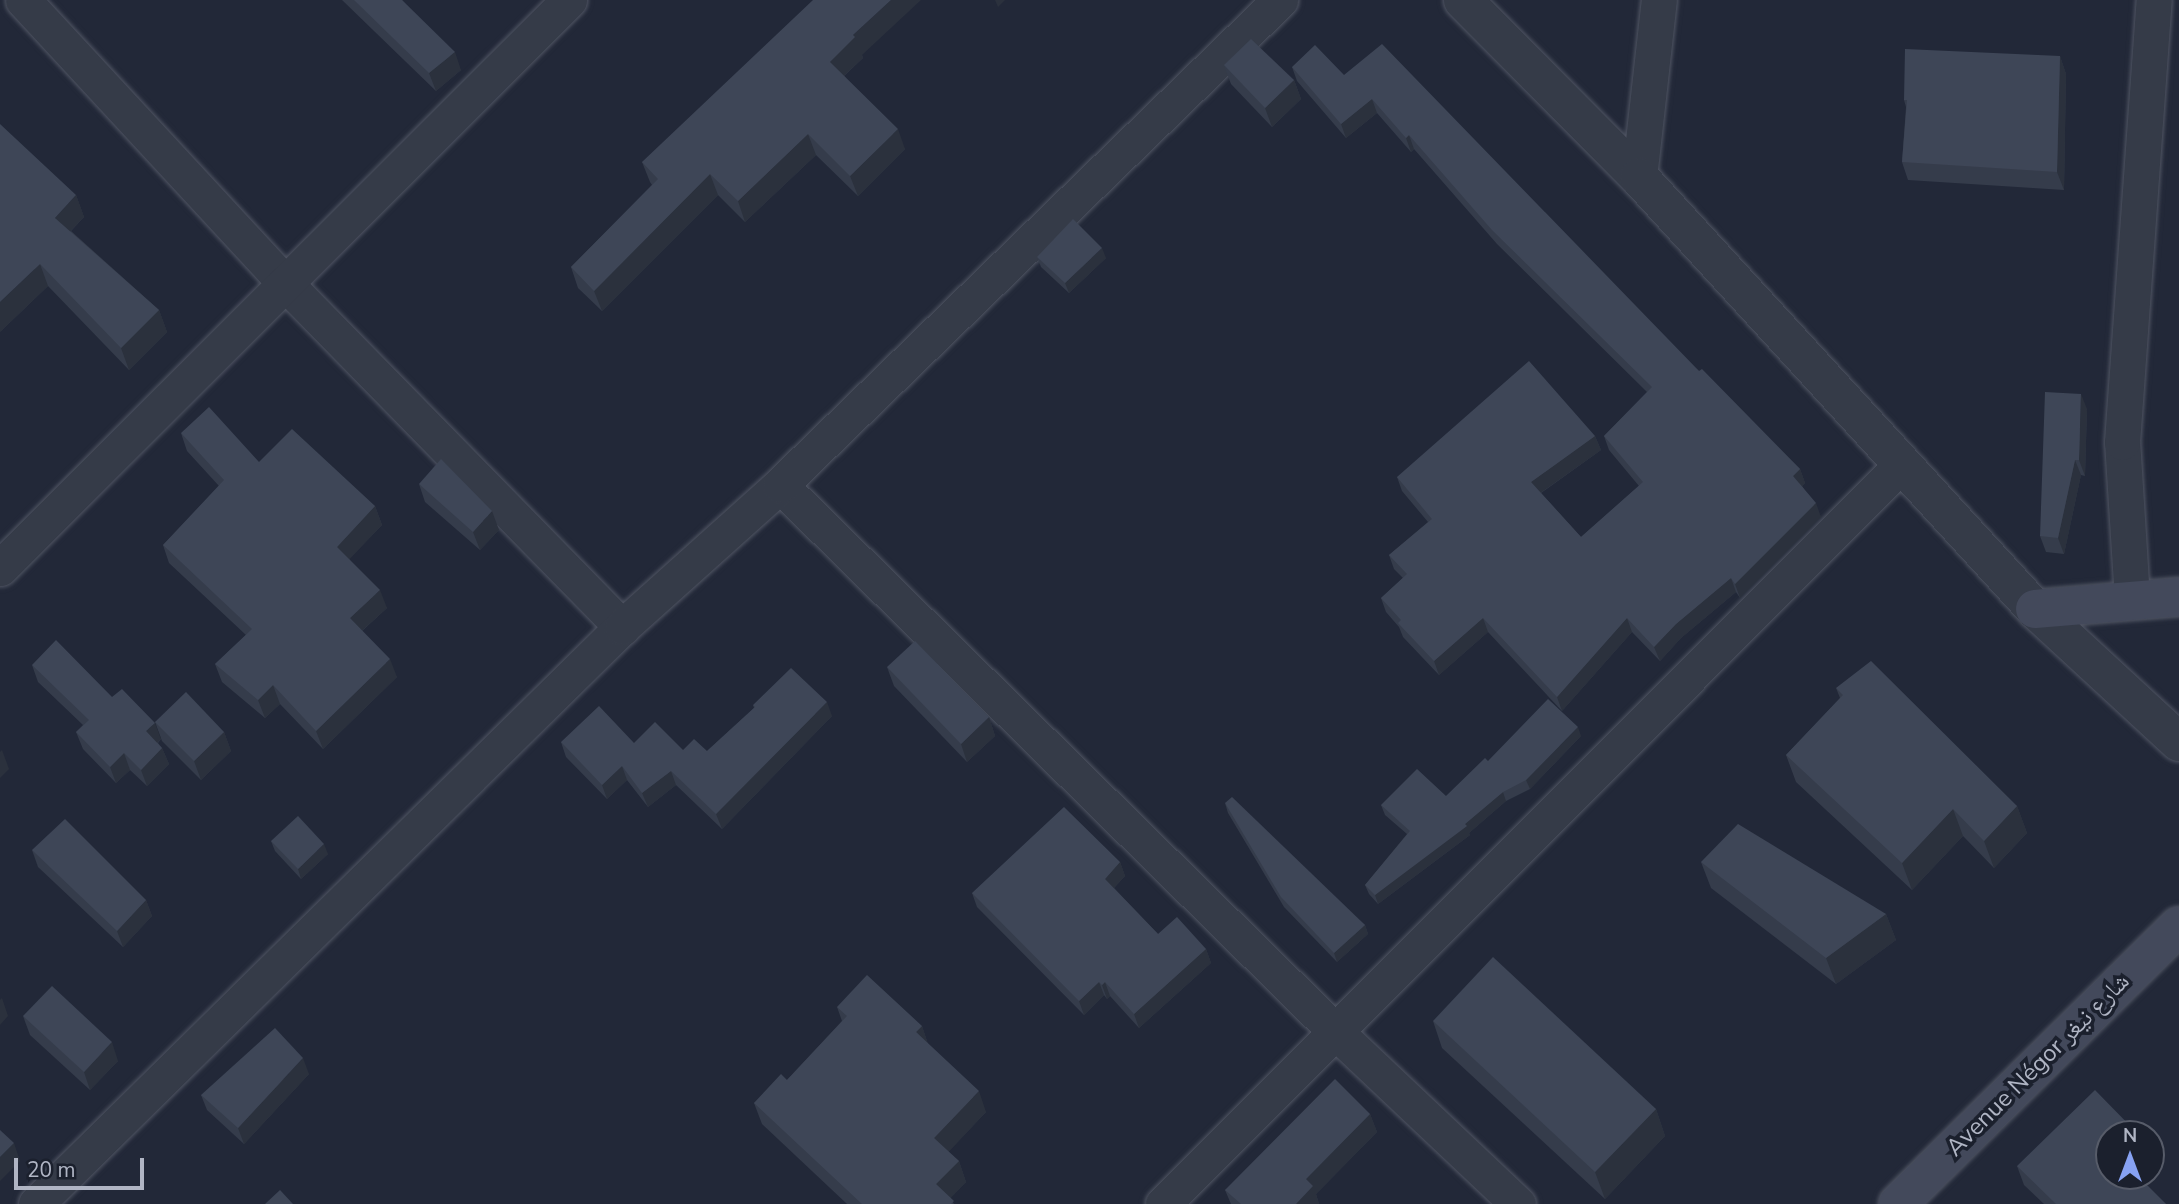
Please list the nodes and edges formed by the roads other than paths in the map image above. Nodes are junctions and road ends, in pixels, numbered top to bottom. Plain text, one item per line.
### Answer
1 (23, 0) edge
2 (569, 0) edge
3 (1280, 0) edge
4 (1462, 0) edge
5 (1659, 0) edge
6 (2154, 0) edge
7 (1639, 177) junction
8 (285, 283) junction
9 (1903, 463) junction
10 (780, 485) junction
11 (0, 568) edge
12 (2179, 597) edge
13 (2132, 599) junction
14 (2035, 609) junction
15 (622, 627) junction
16 (2179, 742) edge
17 (2179, 926) edge
18 (1337, 1033) junction
19 (36, 1204) edge
20 (1163, 1204) edge
21 (1518, 1204) edge
22 (1898, 1204) edge

1 - 8 street
2 - 8 street
3 - 10 street
4 - 7 street
5 - 7 street
6 - 13 street
7 - 9 street
8 - 11 street
8 - 15 street
9 - 14 street
9 - 18 street
10 - 15 street
10 - 18 street
12 - 13 main road
13 - 14 main road
14 - 16 street
15 - 19 street
17 - 22 main road, Avenue Négor شارع نيغر
18 - 20 street
18 - 21 street

